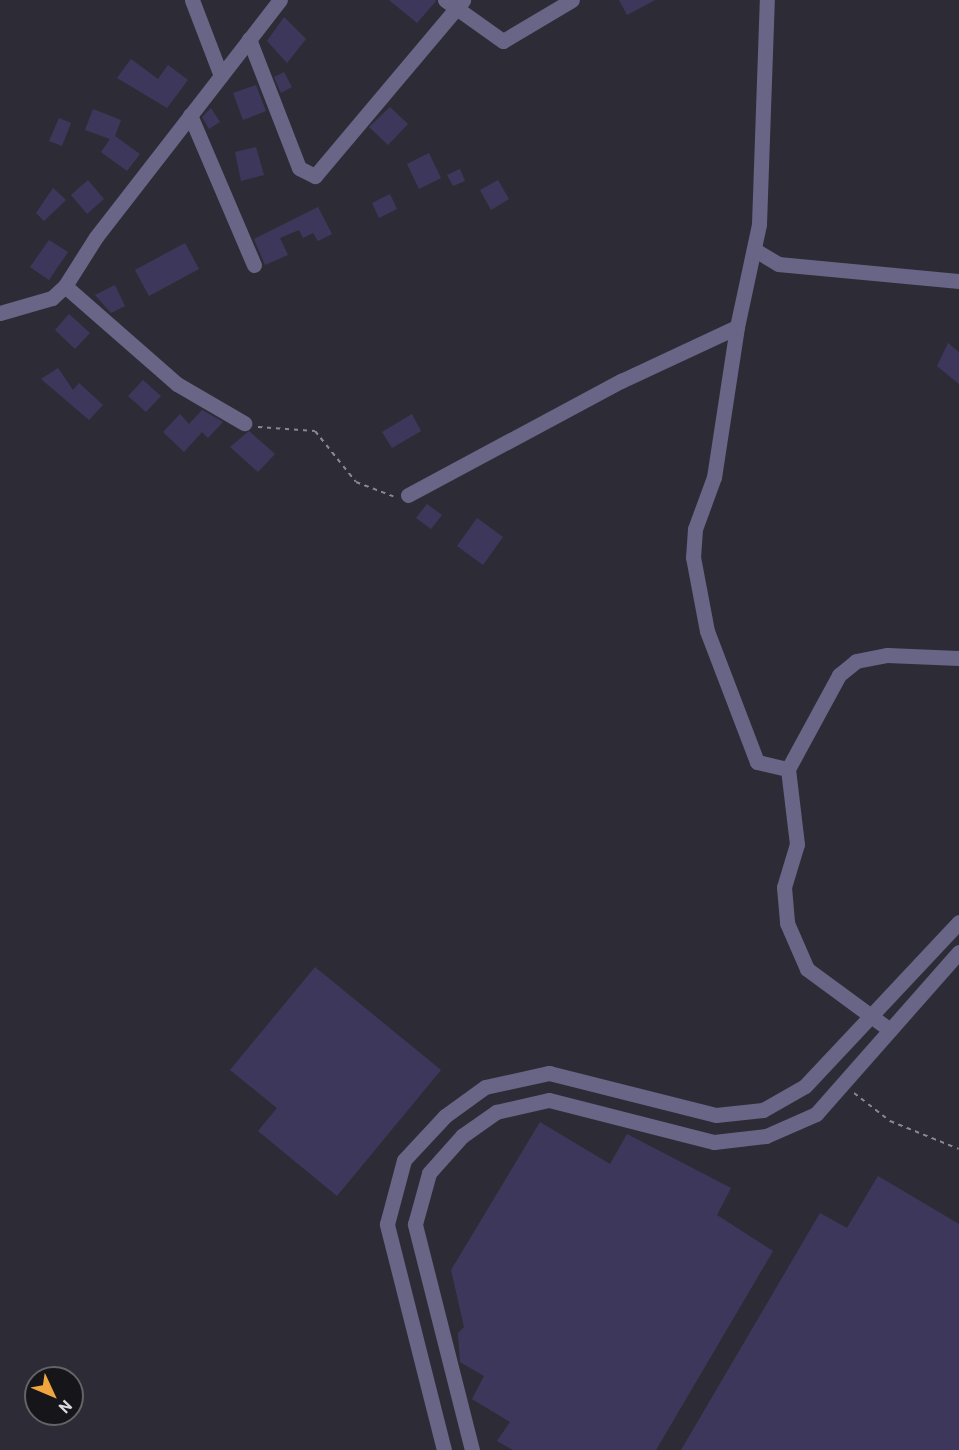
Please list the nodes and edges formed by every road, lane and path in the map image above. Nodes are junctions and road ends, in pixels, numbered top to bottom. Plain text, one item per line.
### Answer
1 (192, 0) edge
2 (280, 0) edge
3 (572, 0) edge
4 (767, 0) edge
5 (455, 3) edge
6 (249, 39) junction
7 (221, 76) junction
8 (190, 115) junction
9 (755, 250) junction
10 (255, 265) dead end
11 (959, 281) edge
12 (65, 286) junction
13 (0, 313) edge
14 (737, 327) junction
15 (244, 423) joint
16 (408, 495) joint
17 (959, 658) edge
18 (788, 769) junction
19 (959, 922) edge
20 (959, 952) edge
21 (870, 1016) junction
22 (890, 1030) junction
23 (842, 1084) junction
24 (959, 1149) edge
25 (444, 1450) edge
26 (472, 1450) edge

1 - 7 street
2 - 6 street
3 - 5 street
4 - 9 street
5 - 6 street
6 - 7 street
7 - 8 street
8 - 10 street
8 - 12 street
9 - 11 street
9 - 14 street
12 - 13 street
12 - 15 street
14 - 16 street
14 - 18 street
15 - 16 path
17 - 18 street
18 - 21 street
19 - 21 street
20 - 22 street
21 - 22 street
21 - 25 street
22 - 23 street
23 - 24 path
23 - 26 street

